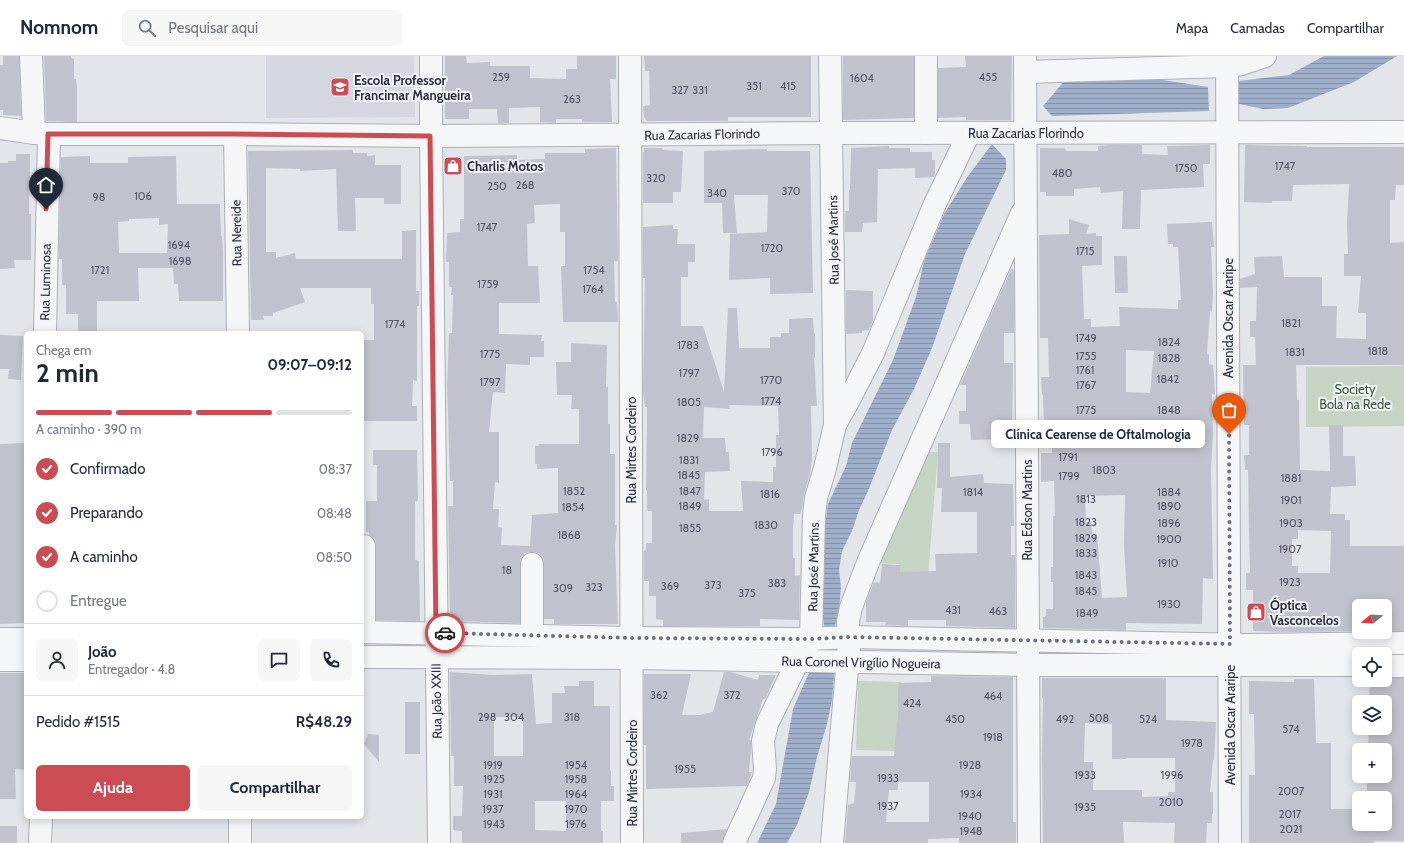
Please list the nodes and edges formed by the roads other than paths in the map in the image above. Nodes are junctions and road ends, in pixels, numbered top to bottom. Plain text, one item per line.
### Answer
1 (31, 56) edge
2 (431, 56) edge
3 (630, 56) edge
4 (830, 56) edge
5 (926, 56) edge
6 (1265, 56) edge
7 (1227, 61) edge
8 (1025, 64) edge
9 (0, 128) edge
10 (1404, 132) edge
11 (832, 133) junction
12 (926, 133) junction
13 (969, 133) junction
14 (1025, 133) junction
15 (1228, 133) junction
16 (41, 134) junction
17 (235, 134) junction
18 (631, 135) junction
19 (430, 136) junction
20 (1026, 205) junction
21 (45, 331) edge
22 (238, 331) edge
23 (835, 425) junction
24 (532, 564) dead end
25 (364, 632) edge
26 (436, 633) junction
27 (532, 635) junction
28 (848, 637) junction
29 (0, 639) edge
30 (24, 639) edge
31 (811, 639) junction
32 (1028, 641) junction
33 (1404, 643) edge
34 (632, 648) junction
35 (1230, 654) junction
36 (364, 657) edge
37 (436, 658) junction
38 (0, 660) edge
39 (24, 660) edge
40 (798, 661) junction
41 (848, 661) junction
42 (1352, 664) edge
43 (1029, 665) junction
44 (1392, 666) edge
45 (1404, 666) edge
46 (41, 819) edge
47 (240, 819) edge
48 (40, 843) edge
49 (240, 843) edge
50 (438, 843) edge
51 (632, 843) edge
52 (734, 843) edge
53 (832, 843) edge
54 (1029, 843) edge
55 (1230, 843) edge

1 - 16 street, Rua Luminosa
2 - 19 street, Rua João XXIII
3 - 18 street, Rua Mirtes Cordeiro
4 - 11 street, Rua José Martins
5 - 12 street
6 - 7 street
7 - 8 street
7 - 15 street, Avenida Oscar Araripe
8 - 14 street, Rua Edson Martins
9 - 16 street, Rua Zacarias Florindo
10 - 15 street, Rua Zacarias Florindo
11 - 12 street, Rua Zacarias Florindo
11 - 18 street, Rua Zacarias Florindo
11 - 23 street, Rua José Martins
12 - 13 street, Rua Zacarias Florindo
13 - 14 street, Rua Zacarias Florindo
13 - 23 street, Rua José Martins
14 - 15 street, Rua Zacarias Florindo
14 - 20 street, Rua Edson Martins
15 - 35 street, Avenida Oscar Araripe
16 - 17 street, Rua Zacarias Florindo
16 - 21 street, Rua Luminosa
17 - 19 street, Rua Zacarias Florindo
17 - 22 street, Rua Nereide
18 - 19 street, Rua Zacarias Florindo
18 - 34 street, Rua Mirtes Cordeiro
19 - 26 street, Rua João XXIII
20 - 28 street
20 - 32 street, Rua Edson Martins
23 - 31 street, Rua José Martins
24 - 27 street
25 - 26 street, Rua Coronel Virgílio Nogueira
26 - 27 street, Rua Coronel Virgílio Nogueira
26 - 37 street, Rua João XXIII
27 - 34 street, Rua Coronel Virgílio Nogueira
28 - 31 street, Rua Coronel Virgílio Nogueira
28 - 32 street, Rua Coronel Virgílio Nogueira
28 - 41 street
29 - 30 street
31 - 34 street, Rua Coronel Virgílio Nogueira
31 - 40 street, Rua José Martins
32 - 35 street, Rua Coronel Virgílio Nogueira
32 - 43 street, Rua Edson Martins
33 - 35 street, Rua Coronel Virgílio Nogueira
34 - 37 street, Rua Coronel Virgílio Nogueira
34 - 40 street, Rua Coronel Virgílio Nogueira
34 - 51 street, Rua Mirtes Cordeiro
35 - 42 street, Rua Coronel Virgílio Nogueira
35 - 43 street, Rua Coronel Virgílio Nogueira
35 - 55 street, Avenida Oscar Araripe
36 - 37 street, Rua Coronel Virgílio Nogueira
37 - 50 street, Rua João XXIII
38 - 39 street
40 - 41 street, Rua Coronel Virgílio Nogueira
40 - 52 street, Rua José Martins
41 - 43 street, Rua Coronel Virgílio Nogueira
41 - 53 street
43 - 54 street, Rua Edson Martins
44 - 45 street
46 - 48 street
47 - 49 street

